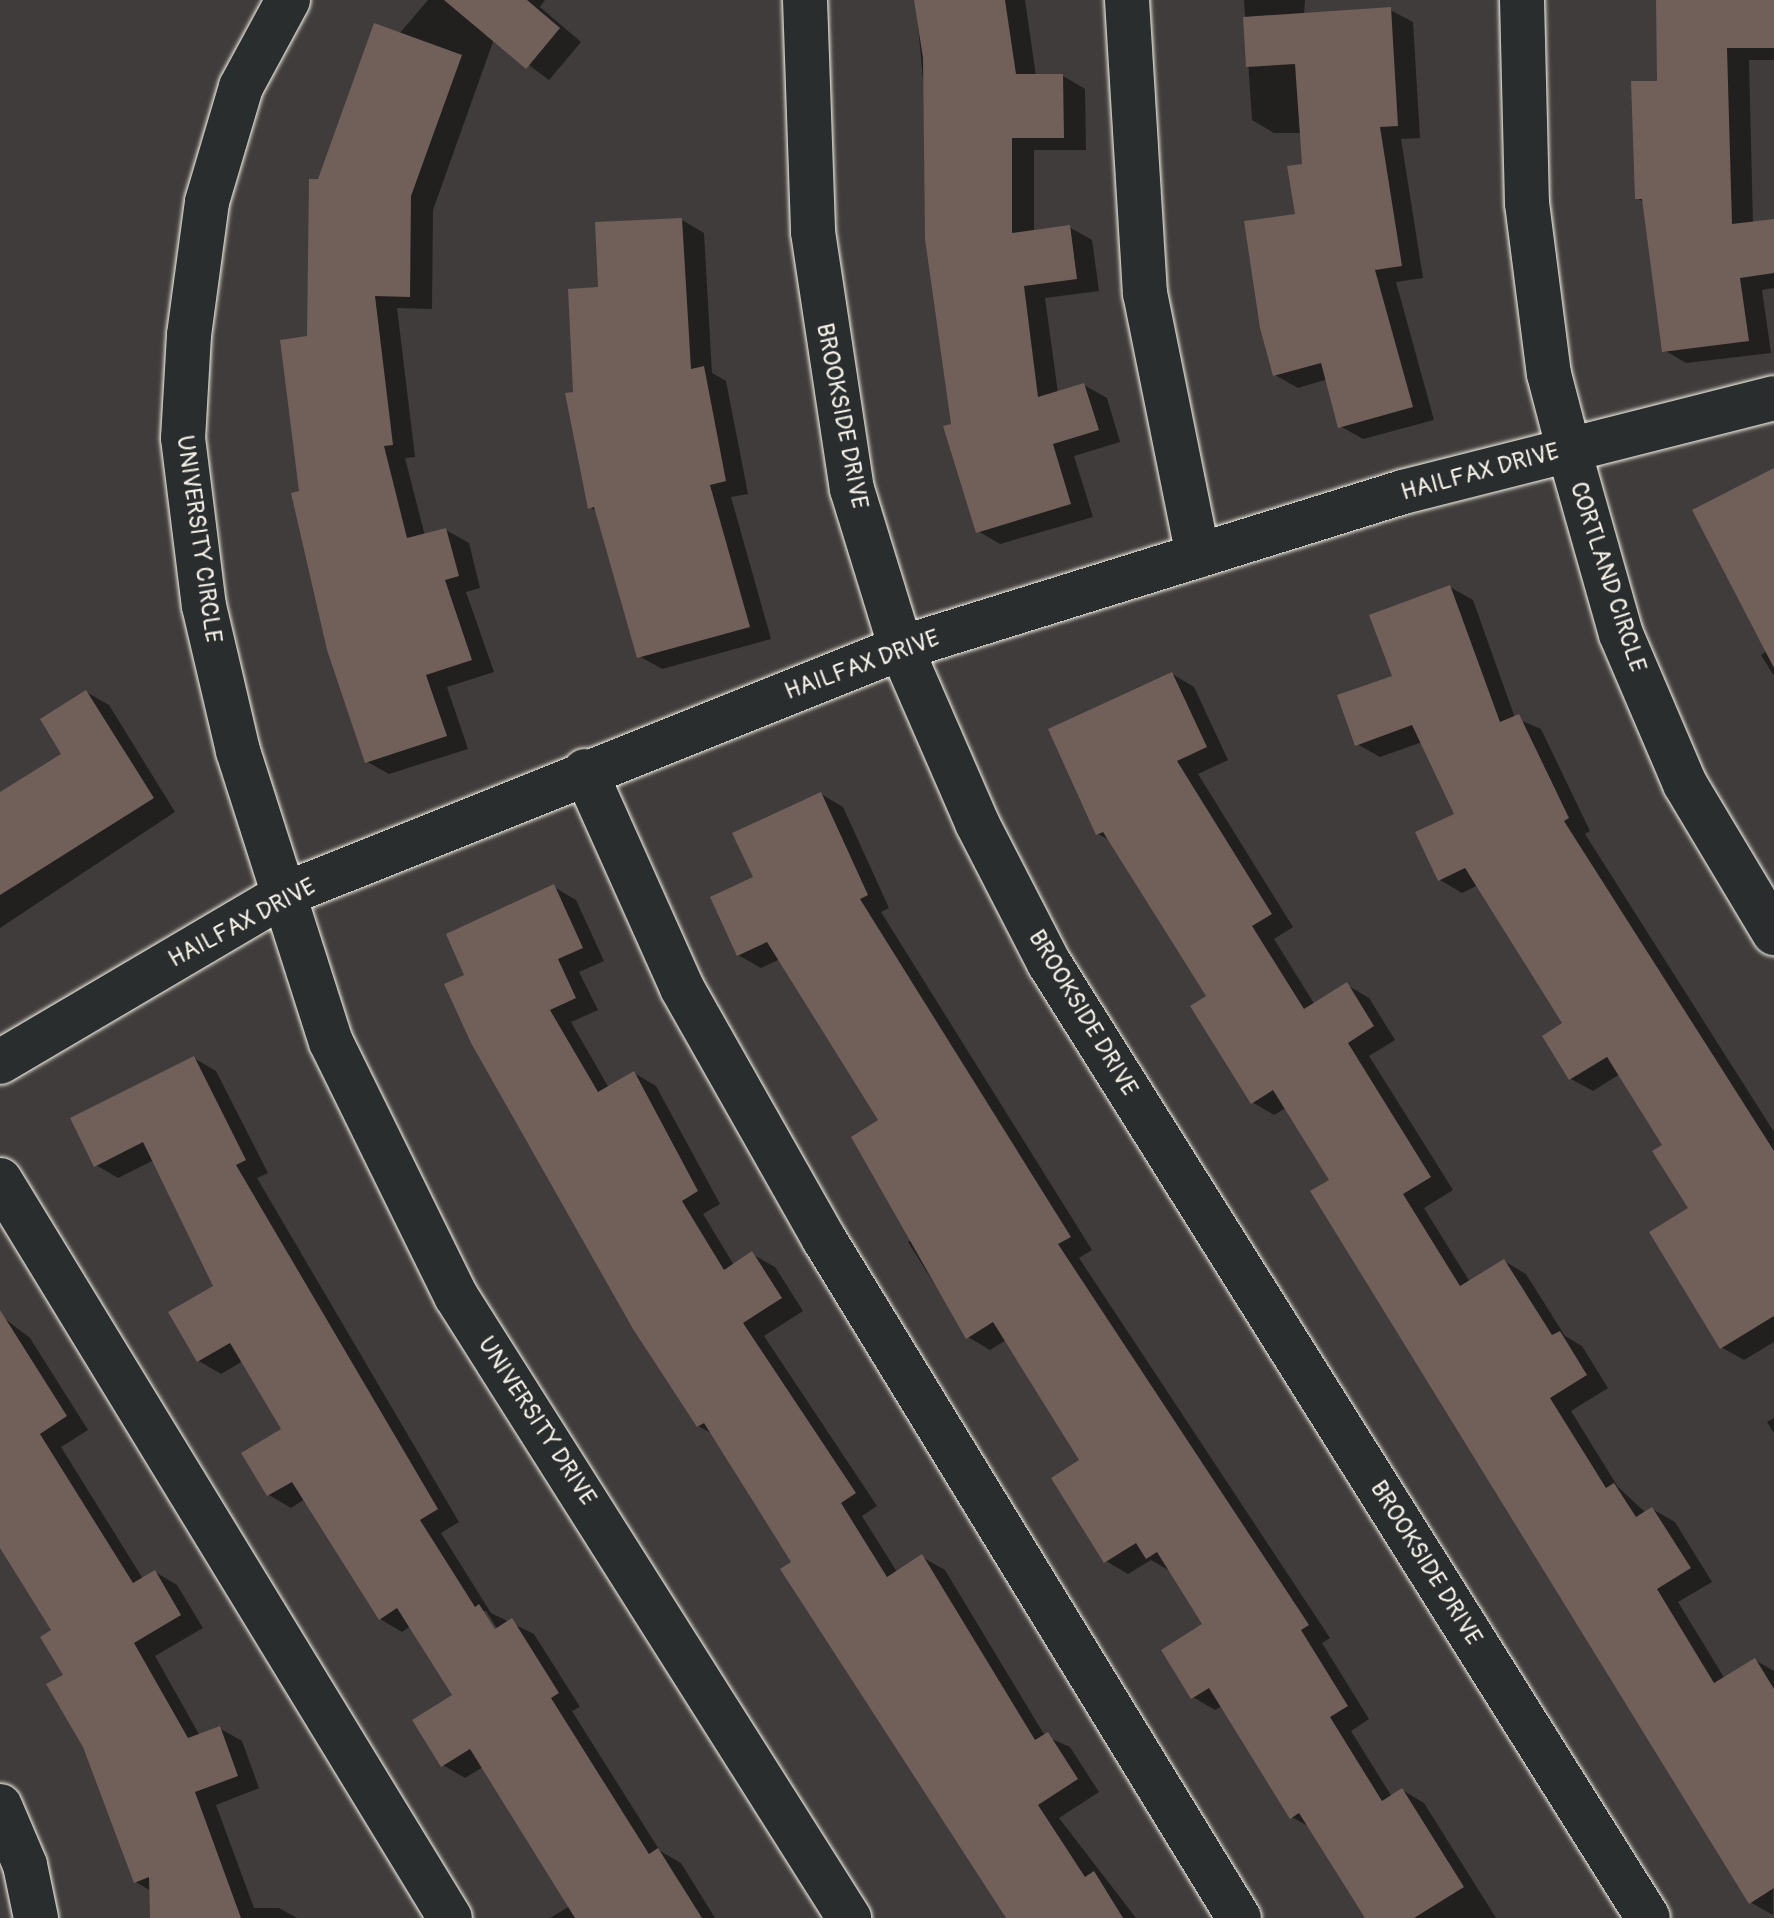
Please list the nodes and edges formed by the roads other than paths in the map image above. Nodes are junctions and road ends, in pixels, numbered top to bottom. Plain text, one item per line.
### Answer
1 (288, 0) edge
2 (805, 0) edge
3 (1127, 0) edge
4 (1522, 0) edge
5 (1774, 398) edge
6 (1568, 447) junction
7 (1198, 556) junction
8 (901, 648) junction
9 (585, 771) junction
10 (283, 895) junction
11 (1774, 933) edge
12 (0, 1062) edge
13 (0, 1180) edge
14 (0, 1806) edge
15 (36, 1918) edge
16 (450, 1918) edge
17 (849, 1918) edge
18 (1239, 1918) edge
19 (1648, 1918) edge

1 - 10 street, UNIVERSITY CIRCLE
2 - 8 street, BROOKSIDE DRIVE
3 - 7 street
4 - 6 street, CORTLAND CIRCLE
5 - 6 street, HAILFAX DRIVE
6 - 7 street, HAILFAX DRIVE
6 - 11 street, CORTLAND CIRCLE
7 - 8 street, HAILFAX DRIVE
8 - 9 street, HAILFAX DRIVE
8 - 19 street, BROOKSIDE DRIVE
9 - 10 street, HAILFAX DRIVE
9 - 18 street
10 - 12 street, HAILFAX DRIVE
10 - 17 street, UNIVERSITY DRIVE
13 - 16 street
14 - 15 street

